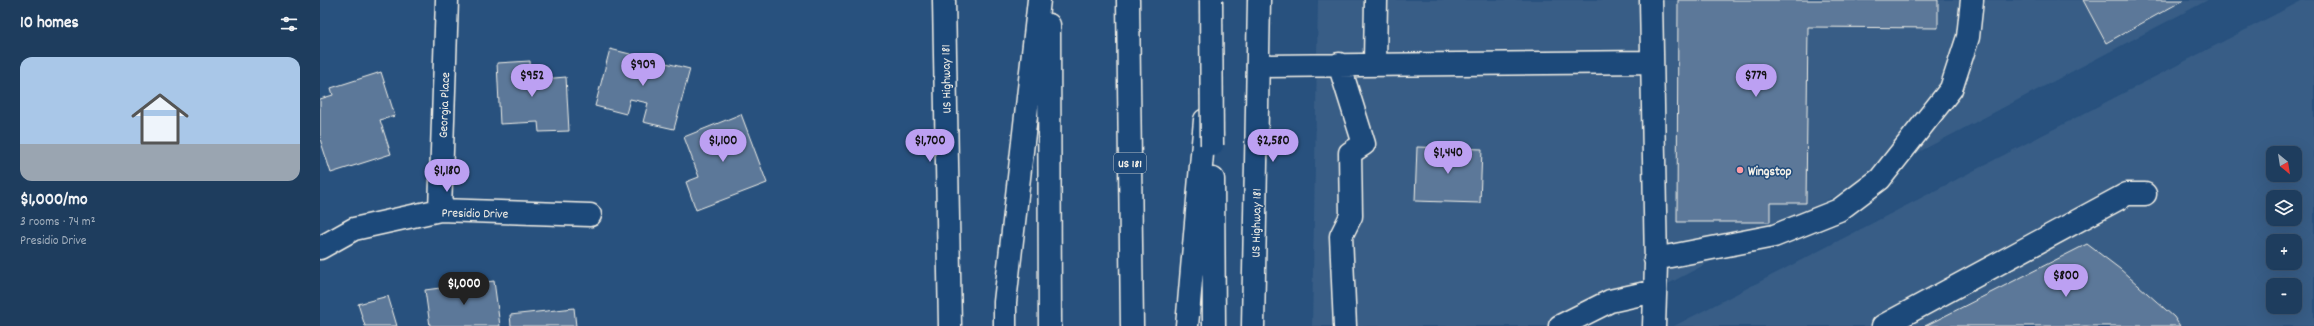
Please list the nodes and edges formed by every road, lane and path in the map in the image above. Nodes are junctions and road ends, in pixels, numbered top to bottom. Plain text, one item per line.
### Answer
1 (447, 0) edge
2 (944, 0) edge
3 (1039, 0) edge
4 (1049, 0) edge
5 (1128, 0) edge
6 (1211, 0) edge
7 (1214, 0) edge
8 (1259, 0) edge
9 (1376, 0) edge
10 (1651, 0) edge
11 (1972, 0) edge
12 (1651, 62) junction
13 (1375, 63) junction
14 (1338, 64) junction
15 (1258, 66) junction
16 (2145, 194) dead end
17 (440, 210) junction
18 (590, 215) dead end
19 (320, 248) edge
20 (1655, 259) junction
21 (1655, 291) junction
22 (950, 326) edge
23 (1005, 326) edge
24 (1050, 326) edge
25 (1132, 326) edge
26 (1187, 326) edge
27 (1214, 326) edge
28 (1253, 326) edge
29 (1345, 326) edge
30 (1560, 326) edge
31 (1654, 326) edge
32 (1883, 326) edge

1 - 17 main road, Georgia Place
2 - 22 main road, US Highway 181
3 - 23 main road
4 - 24 main road
5 - 25 main road, US 181
6 - 27 main road, bridge
7 - 26 main road
8 - 15 main road, US Highway 181
9 - 13 main road
10 - 12 main road
11 - 20 main road
12 - 13 main road
12 - 20 main road
13 - 14 main road
14 - 15 main road
14 - 29 main road
15 - 28 main road, US Highway 181
16 - 32 main road
17 - 18 main road, Presidio Drive
17 - 19 main road, Presidio Drive
20 - 21 main road
21 - 30 main road
21 - 31 main road

